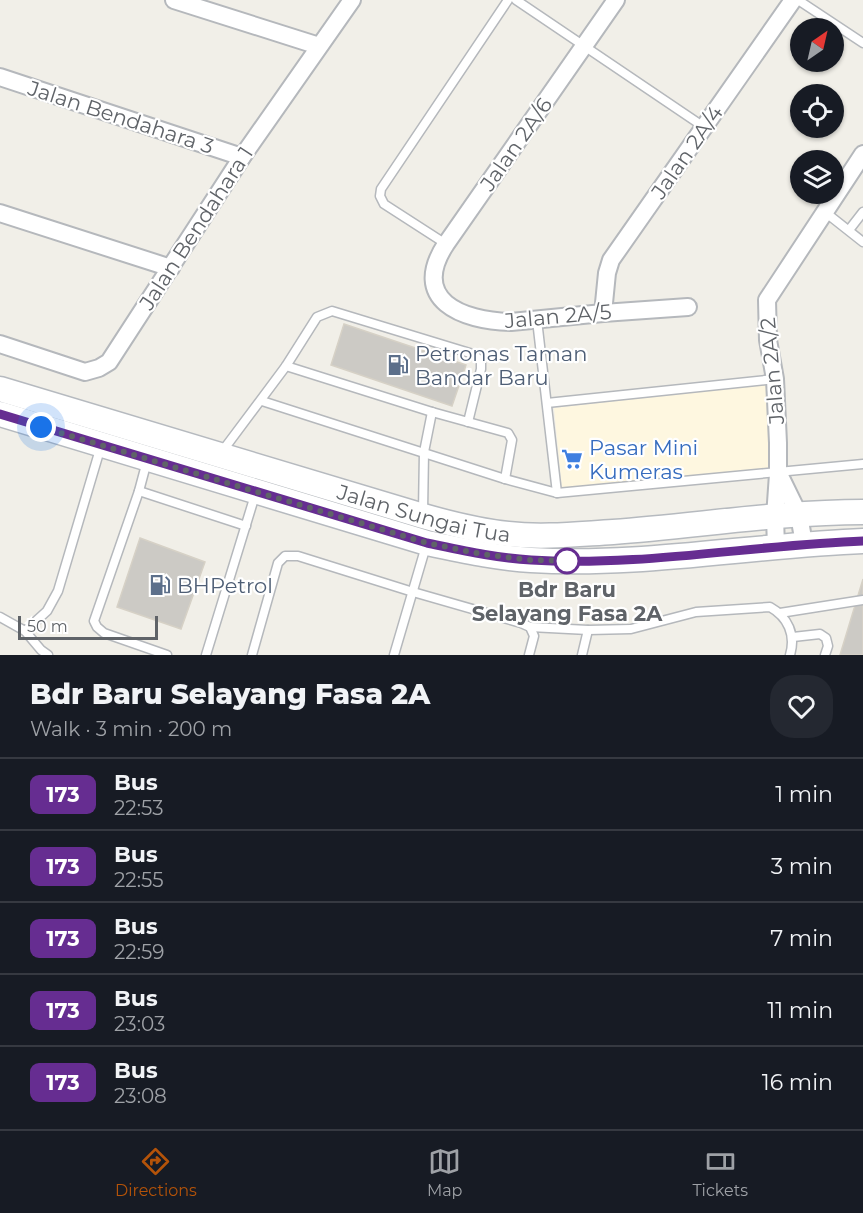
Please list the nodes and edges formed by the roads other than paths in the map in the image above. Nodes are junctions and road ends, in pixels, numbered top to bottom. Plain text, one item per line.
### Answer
1 (174, 0) edge
2 (352, 0) edge
3 (508, 0) edge
4 (516, 0) edge
5 (616, 0) edge
6 (793, 0) edge
7 (798, 0) edge
8 (863, 43) edge
9 (319, 46) junction
10 (584, 47) junction
11 (0, 77) edge
12 (704, 127) junction
13 (863, 154) edge
14 (242, 157) junction
15 (825, 212) junction
16 (863, 212) edge
17 (0, 213) edge
18 (849, 230) junction
19 (863, 242) edge
20 (446, 244) junction
21 (171, 268) junction
22 (437, 294) joint
23 (688, 307) dead end
24 (603, 313) junction
25 (537, 320) junction
26 (0, 344) edge
27 (286, 366) junction
28 (775, 379) junction
29 (0, 389) edge
30 (262, 401) junction
31 (547, 403) junction
32 (432, 412) junction
33 (0, 414) edge
34 (468, 422) junction
35 (102, 445) junction
36 (423, 452) junction
37 (219, 455) junction
38 (148, 459) junction
39 (863, 464) edge
40 (778, 474) junction
41 (505, 479) junction
42 (139, 491) junction
43 (256, 492) junction
44 (557, 493) junction
45 (863, 512) edge
46 (799, 514) junction
47 (423, 516) junction
48 (775, 517) junction
49 (246, 526) junction
50 (863, 541) edge
51 (427, 543) junction
52 (804, 544) junction
53 (776, 547) junction
54 (412, 592) junction
55 (863, 600) edge
56 (780, 613) junction
57 (0, 617) edge
58 (530, 627) junction
59 (588, 630) junction
60 (25, 631) junction
61 (793, 637) junction
62 (48, 655) edge
63 (167, 655) edge
64 (206, 655) edge
65 (252, 655) edge
66 (394, 655) edge
67 (529, 655) edge
68 (582, 655) edge
69 (790, 655) edge
70 (825, 655) edge

1 - 9 street
2 - 9 street, Jalan Bendahara 1
3 - 20 lane
4 - 10 lane
5 - 10 street, Jalan 2A/6
6 - 12 street, Jalan 2A/4
7 - 8 lane
9 - 14 street, Jalan Bendahara 1
10 - 12 lane
10 - 20 street, Jalan 2A/6
11 - 14 street, Jalan Bendahara 3
12 - 24 street, Jalan 2A/4
13 - 15 street, Jalan 2A/2
14 - 21 street, Jalan Bendahara 1
15 - 18 lane
15 - 28 street, Jalan 2A/2
16 - 18 lane
17 - 21 street
18 - 19 lane
20 - 22 street, Jalan 2A/6
21 - 26 street, Jalan Bendahara 1
22 - 25 street, Jalan 2A/5
23 - 24 street, Jalan 2A/5
24 - 25 street, Jalan 2A/5
25 - 31 lane
27 - 30 lane
27 - 32 lane
27 - 34 lane
28 - 31 lane
28 - 40 street, Jalan 2A/2
29 - 37 main road, Jalan Sungai Tua
30 - 36 lane
30 - 37 lane
31 - 44 lane
32 - 34 lane
32 - 36 lane
33 - 35 main road, Jalan Sungai Tua
34 - 41 lane
35 - 38 main road, Jalan Sungai Tua
35 - 60 lane
36 - 41 lane
36 - 47 lane
37 - 47 main road, Jalan Sungai Tua
38 - 42 lane
38 - 43 main road, Jalan Sungai Tua
39 - 40 lane
40 - 44 lane
40 - 46 street, Jalan 2A/2
40 - 48 street, Jalan 2A/2
41 - 44 lane
42 - 49 lane
42 - 63 lane
43 - 49 lane
43 - 51 main road, Jalan Sungai Tua
45 - 46 main road, Jalan Sungai Tua
46 - 48 main road, Jalan Sungai Tua
46 - 52 street, Jalan 2A/2
47 - 48 main road, Jalan Sungai Tua
48 - 53 street, Jalan 2A/2
49 - 64 lane
50 - 52 main road, Jalan Sungai Tua
51 - 53 main road, Jalan Sungai Tua
51 - 54 lane
52 - 53 main road, Jalan Sungai Tua
54 - 58 lane
54 - 65 lane
54 - 66 lane
55 - 56 lane
56 - 59 lane
56 - 61 lane
57 - 60 lane
58 - 59 lane
58 - 67 lane
59 - 68 lane
60 - 62 lane
61 - 69 lane
61 - 70 lane

